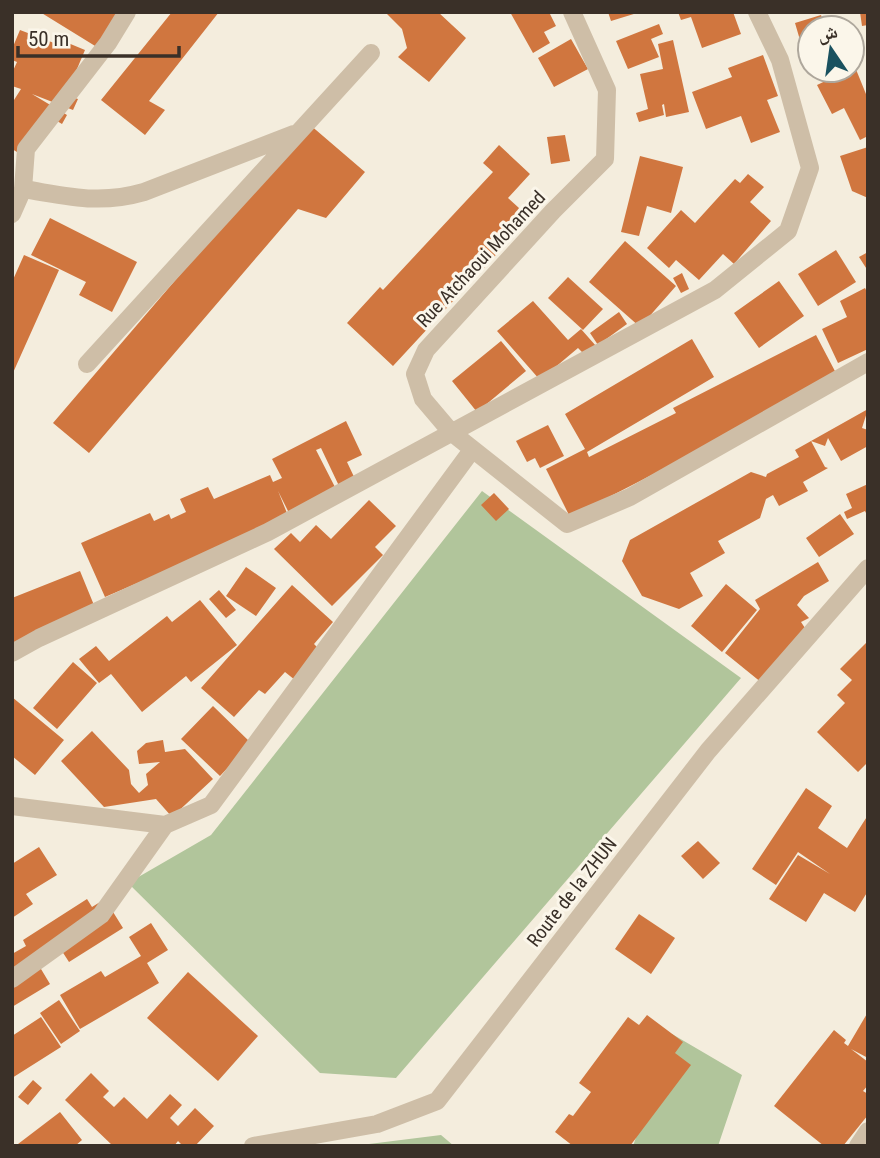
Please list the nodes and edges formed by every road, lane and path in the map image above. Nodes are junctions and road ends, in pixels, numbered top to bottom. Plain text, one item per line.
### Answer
1 (127, 12) edge
2 (572, 12) edge
3 (757, 12) edge
4 (371, 53) dead end
5 (298, 132) junction
6 (26, 149) junction
7 (12, 163) edge
8 (23, 189) junction
9 (12, 214) edge
10 (868, 362) edge
11 (87, 364) dead end
12 (452, 432) junction
13 (472, 450) junction
14 (868, 568) edge
15 (12, 653) edge
16 (12, 806) edge
17 (165, 825) junction
18 (12, 979) edge
19 (868, 1131) edge
20 (253, 1146) edge
21 (858, 1146) edge

1 - 6 street
2 - 12 street, Rue Atchaoui Mohamed
3 - 12 street
4 - 5 street
5 - 8 street
5 - 11 street
6 - 7 street
6 - 8 street
8 - 9 street
10 - 13 street, Rue Atchaoui Mohamed
12 - 13 street, Rue Atchaoui Mohamed
12 - 15 street
13 - 17 street
14 - 20 street, Route de la ZHUN
16 - 17 street
17 - 18 street
19 - 21 street

